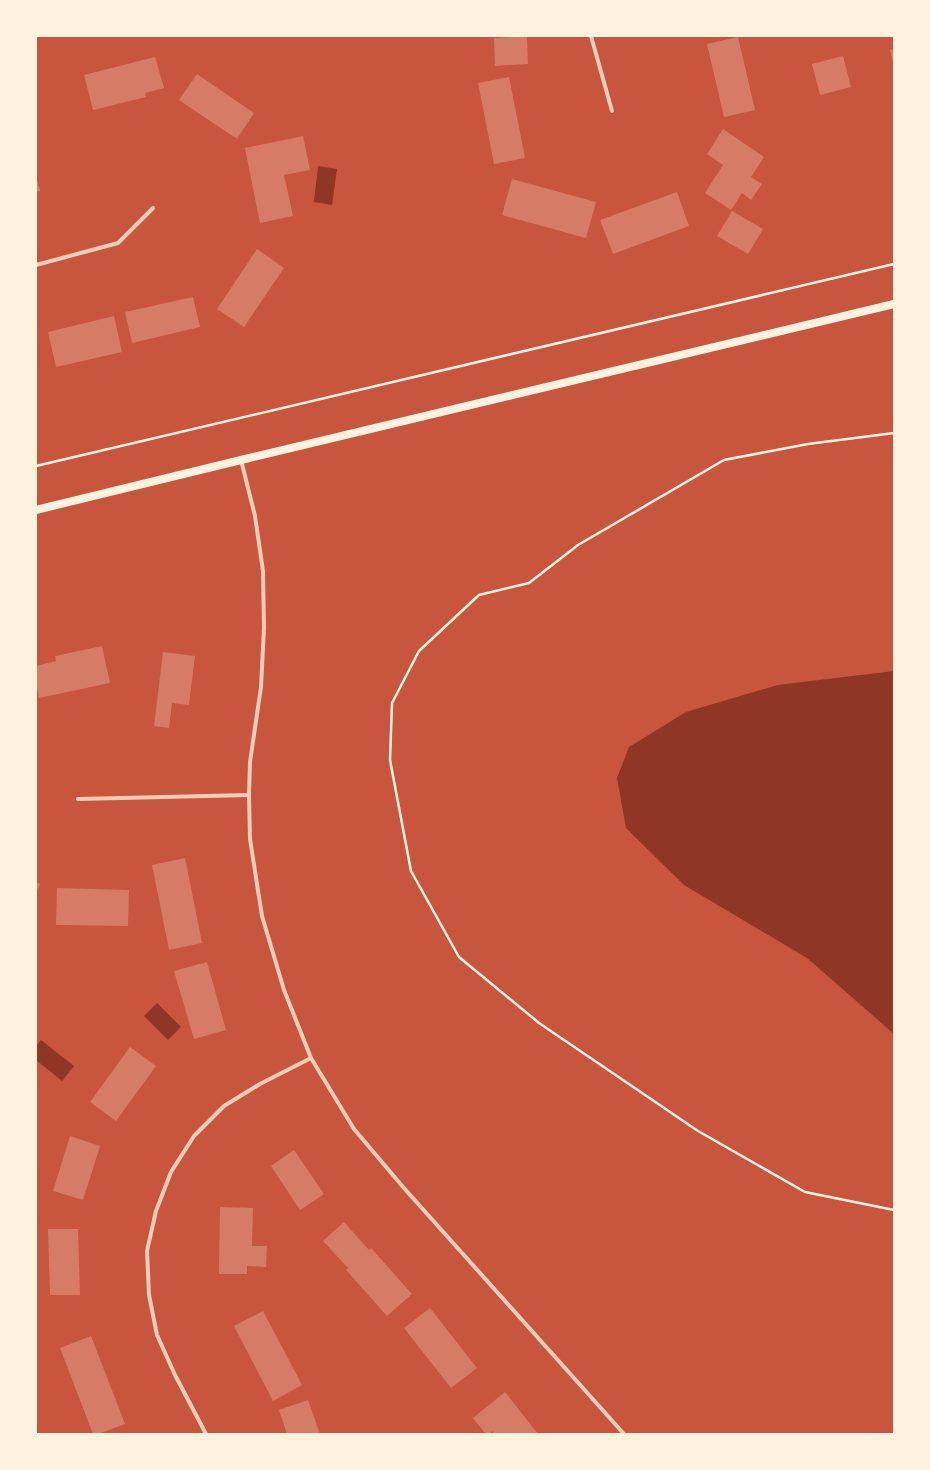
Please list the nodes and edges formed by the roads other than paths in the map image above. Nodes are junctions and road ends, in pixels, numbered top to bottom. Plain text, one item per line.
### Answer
1 (591, 36) edge
2 (612, 111) dead end
3 (153, 208) dead end
4 (36, 265) edge
5 (894, 304) edge
6 (241, 460) junction
7 (36, 510) edge
8 (249, 796) junction
9 (78, 798) dead end
10 (311, 1058) junction
11 (206, 1434) edge
12 (624, 1434) edge

1 - 2 street
3 - 4 street
5 - 6 main road
6 - 7 main road
6 - 8 street
8 - 9 street
8 - 10 street
10 - 11 street
10 - 12 street

